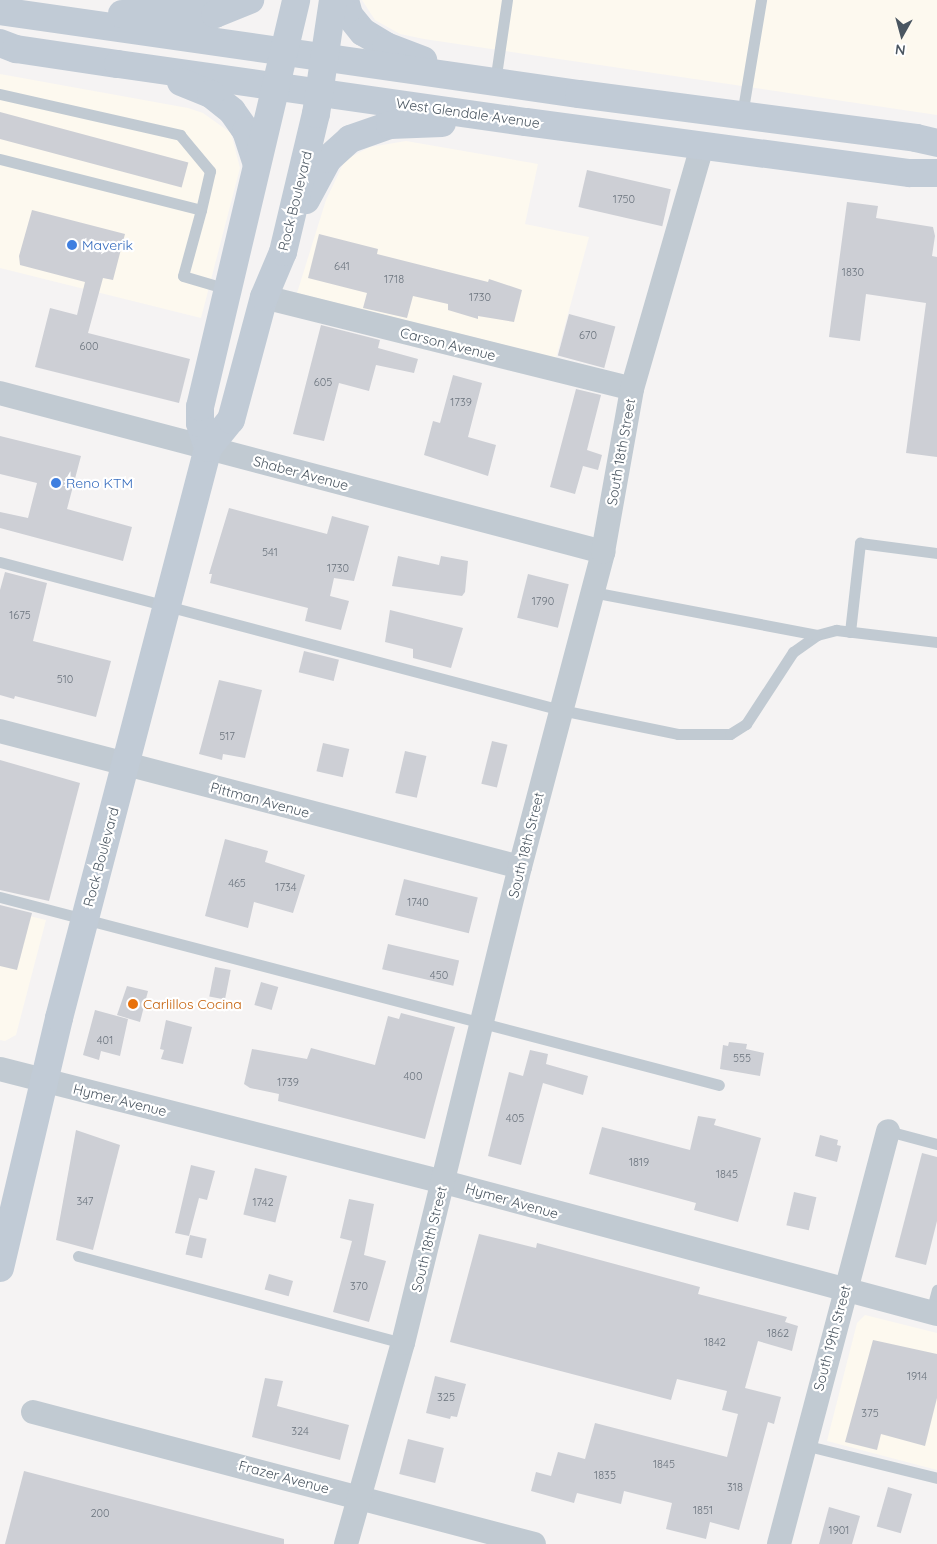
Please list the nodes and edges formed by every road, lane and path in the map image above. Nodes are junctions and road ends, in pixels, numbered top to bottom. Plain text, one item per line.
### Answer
1 (250, 0) edge
2 (296, 0) edge
3 (333, 0) edge
4 (345, 0) edge
5 (507, 0) edge
6 (761, 0) edge
7 (121, 7) edge
8 (0, 11) edge
9 (42, 17) junction
10 (0, 42) edge
11 (286, 53) junction
12 (325, 58) junction
13 (118, 64) junction
14 (493, 81) junction
15 (278, 87) junction
16 (320, 92) junction
17 (0, 94) edge
18 (742, 115) junction
19 (526, 122) junction
20 (937, 144) edge
21 (702, 146) junction
22 (0, 159) edge
23 (257, 164) junction
24 (937, 173) edge
25 (201, 210) junction
26 (283, 252) junction
27 (228, 289) junction
28 (264, 297) junction
29 (632, 389) junction
30 (0, 393) edge
31 (208, 448) junction
32 (603, 552) junction
33 (937, 553) edge
34 (0, 562) edge
35 (592, 592) junction
36 (167, 606) junction
37 (850, 632) junction
38 (817, 635) junction
39 (937, 642) edge
40 (561, 710) junction
41 (0, 731) edge
42 (126, 765) junction
43 (520, 867) junction
44 (0, 897) edge
45 (85, 919) junction
46 (482, 1024) junction
47 (0, 1069) edge
48 (43, 1081) junction
49 (719, 1085) dead end
50 (888, 1131) joint
51 (937, 1144) edge
52 (444, 1182) junction
53 (78, 1256) dead end
54 (0, 1268) edge
55 (844, 1291) junction
56 (935, 1305) edge
57 (403, 1343) junction
58 (34, 1412) dead end
59 (804, 1446) junction
60 (937, 1478) edge
61 (360, 1497) junction
62 (529, 1543) edge
63 (346, 1544) edge
64 (779, 1544) edge

1 - 7 main road
2 - 11 main road
3 - 12 main road, Rock Boulevard
4 - 14 main road
5 - 14 lane
6 - 18 lane
7 - 9 main road
8 - 9 main road
9 - 11 main road
10 - 13 main road, West Glendale Avenue
11 - 12 main road
11 - 15 main road
12 - 14 main road
12 - 16 main road, Rock Boulevard
13 - 15 main road, West Glendale Avenue
13 - 23 main road
14 - 18 main road
15 - 16 main road, West Glendale Avenue
15 - 23 main road
16 - 19 main road, West Glendale Avenue
16 - 26 main road, Rock Boulevard
17 - 25 lane
18 - 20 main road
19 - 21 main road, West Glendale Avenue
19 - 26 main road
21 - 24 main road, West Glendale Avenue
21 - 29 street, South 18th Street
22 - 25 lane
23 - 27 main road
25 - 27 lane
26 - 28 main road, Rock Boulevard
27 - 31 main road
28 - 29 street, Carson Avenue
28 - 31 main road, Rock Boulevard
29 - 32 street, South 18th Street
30 - 31 street, Shaber Avenue
31 - 32 street, Shaber Avenue
31 - 36 main road, Rock Boulevard
32 - 35 street, South 18th Street
33 - 37 lane
34 - 36 lane
35 - 38 lane
35 - 40 street, South 18th Street
36 - 40 lane
36 - 42 main road, Rock Boulevard
37 - 38 lane
37 - 39 lane
38 - 40 lane
40 - 43 street, South 18th Street
41 - 42 street, Pittman Avenue
42 - 43 street, Pittman Avenue
42 - 45 main road, Rock Boulevard
43 - 46 street, South 18th Street
44 - 45 lane
45 - 46 lane
45 - 48 main road, Rock Boulevard
46 - 49 lane
46 - 52 street, South 18th Street
47 - 48 street, Hymer Avenue
48 - 52 street, Hymer Avenue
48 - 54 main road, Rock Boulevard
50 - 51 lane
50 - 55 street, South 19th Street
52 - 55 street, Hymer Avenue
52 - 57 street, South 18th Street
53 - 57 lane
55 - 56 street, Hymer Avenue
55 - 59 street, South 19th Street
57 - 61 street, South 18th Street
58 - 61 street, Frazer Avenue
59 - 60 lane
59 - 64 street, South 19th Street
61 - 62 street, Frazer Avenue
61 - 63 street, South 18th Street

